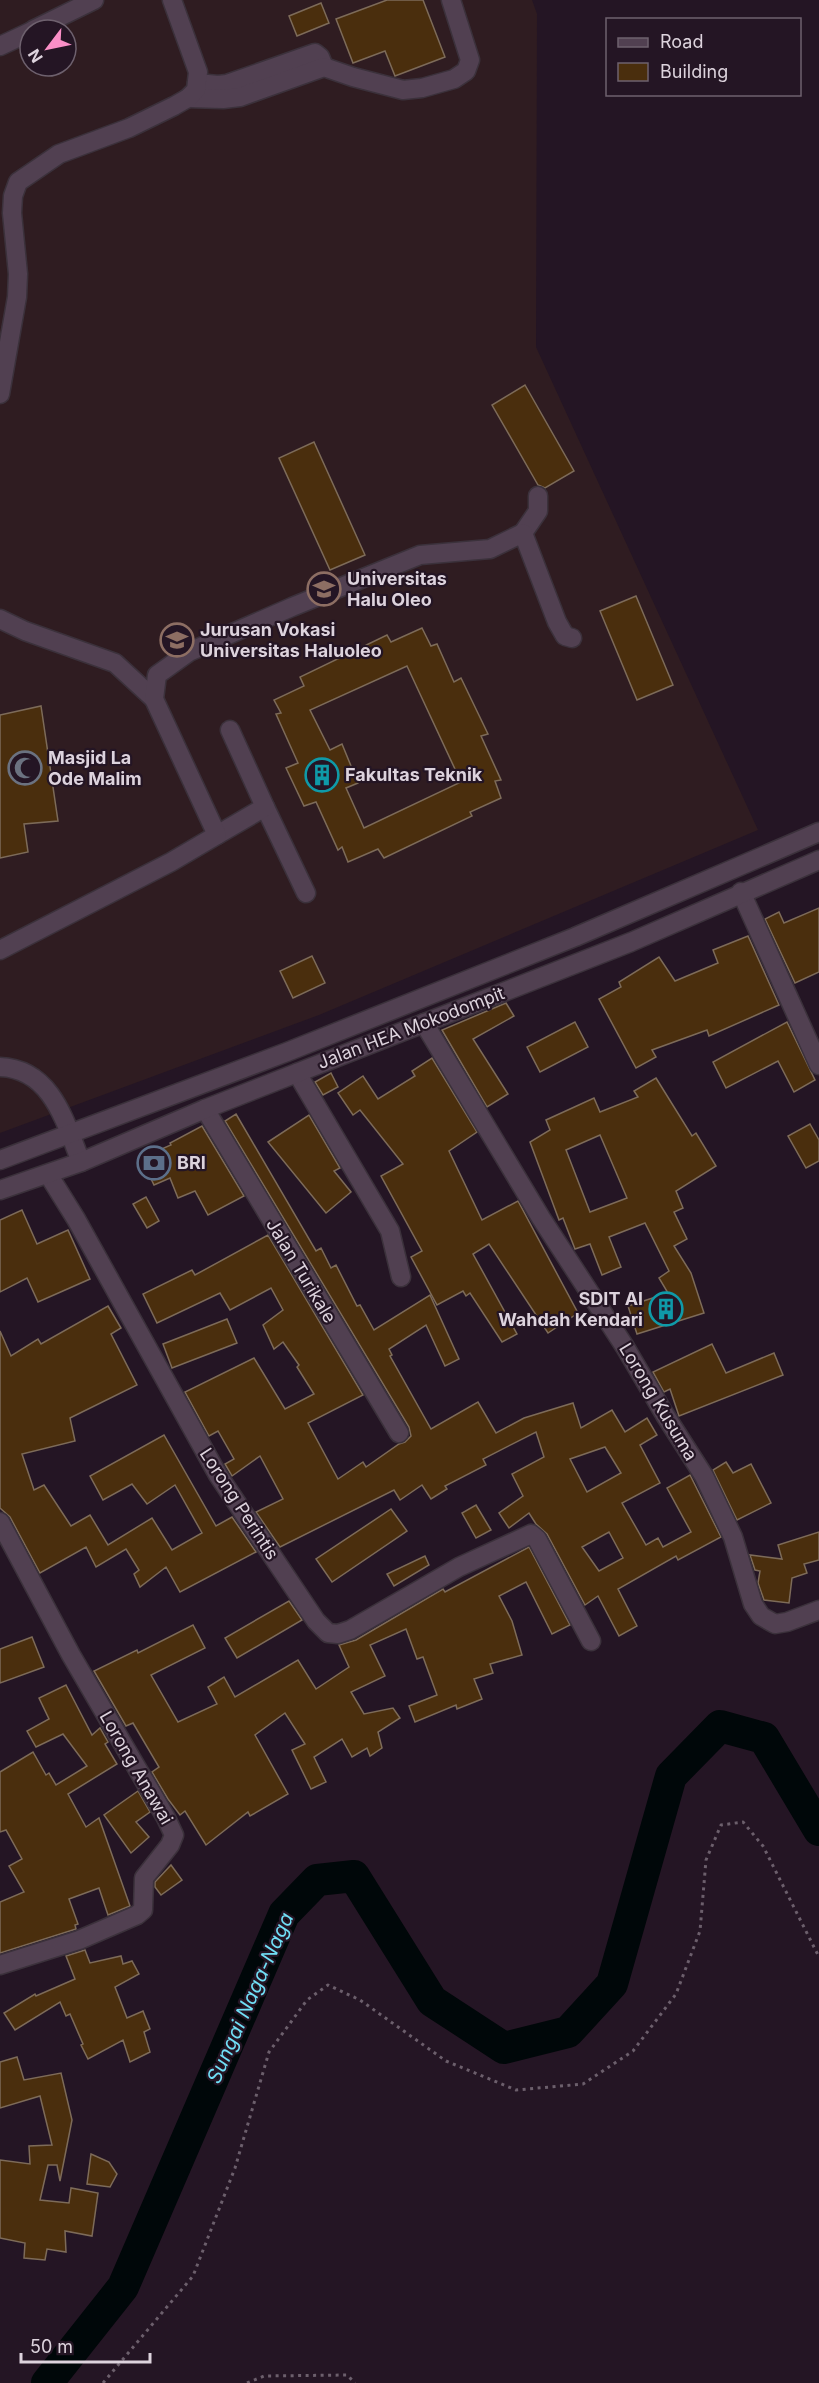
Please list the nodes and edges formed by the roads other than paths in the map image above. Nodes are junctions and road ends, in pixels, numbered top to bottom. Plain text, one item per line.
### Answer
1 (94, 0) edge
2 (172, 0) edge
3 (451, 0) edge
4 (58, 18) edge
5 (18, 38) edge
6 (0, 46) edge
7 (193, 90) junction
8 (0, 394) edge
9 (538, 496) dead end
10 (523, 533) junction
11 (0, 619) edge
12 (572, 638) dead end
13 (154, 699) junction
14 (230, 730) dead end
15 (265, 807) junction
16 (819, 832) edge
17 (217, 835) junction
18 (819, 860) edge
19 (741, 892) junction
20 (306, 893) dead end
21 (0, 950) edge
22 (516, 960) junction
23 (526, 983) junction
24 (424, 1023) junction
25 (819, 1065) edge
26 (0, 1067) edge
27 (297, 1073) junction
28 (205, 1109) junction
29 (70, 1135) junction
30 (0, 1160) edge
31 (81, 1162) junction
32 (48, 1174) junction
33 (0, 1190) edge
34 (401, 1276) dead end
35 (399, 1433) dead end
36 (0, 1522) edge
37 (819, 1610) edge
38 (591, 1641) dead end
39 (0, 1965) edge

1 - 4 street
2 - 7 street
3 - 7 street
5 - 6 street
7 - 8 street
9 - 10 street
10 - 12 street
10 - 13 street
11 - 13 street
13 - 17 street
14 - 15 street
15 - 17 street
15 - 20 street
16 - 22 street, Jalan HEA Mokodompit
17 - 21 street
18 - 19 street, Jalan HEA Mokodompit
19 - 23 street, Jalan HEA Mokodompit
19 - 25 street
22 - 23 street
22 - 29 street, Jalan HEA Mokodompit
23 - 24 street, Jalan HEA Mokodompit
24 - 27 street, Jalan HEA Mokodompit
24 - 37 street, Lorong Kusuma
26 - 29 street
27 - 28 street, Jalan HEA Mokodompit
27 - 34 street
28 - 31 street, Jalan HEA Mokodompit
28 - 35 street, Jalan Turikale
29 - 30 street, Jalan HEA Mokodompit
29 - 31 street
31 - 32 street, Jalan HEA Mokodompit
32 - 33 street, Jalan HEA Mokodompit
32 - 38 street, Lorong Perintis
36 - 39 street, Lorong Anawai

